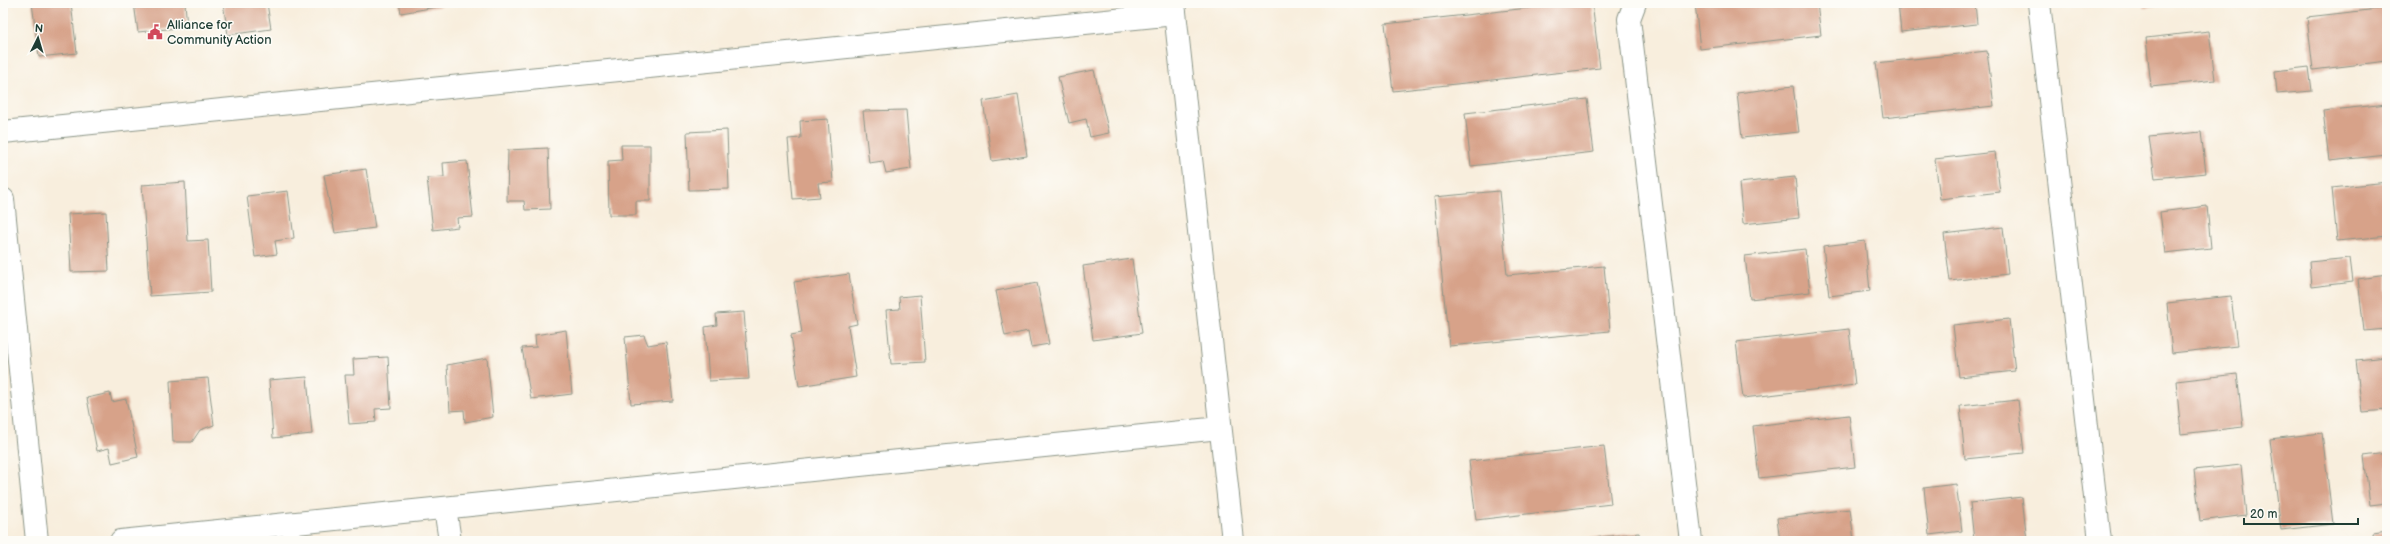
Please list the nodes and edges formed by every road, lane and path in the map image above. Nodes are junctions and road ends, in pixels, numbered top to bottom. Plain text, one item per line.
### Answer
1 (1635, 3) edge
2 (2039, 3) edge
3 (1174, 8) edge
4 (3, 132) edge
5 (3, 199) edge
6 (1220, 428) junction
7 (445, 508) junction
8 (37, 541) edge
9 (120, 541) edge
10 (450, 541) edge
11 (1233, 541) edge
12 (1691, 541) edge
13 (2100, 541) edge

1 - 12 street
2 - 13 street
3 - 4 street
3 - 6 street
5 - 8 street
6 - 7 street
6 - 11 street
7 - 9 street
7 - 10 street

